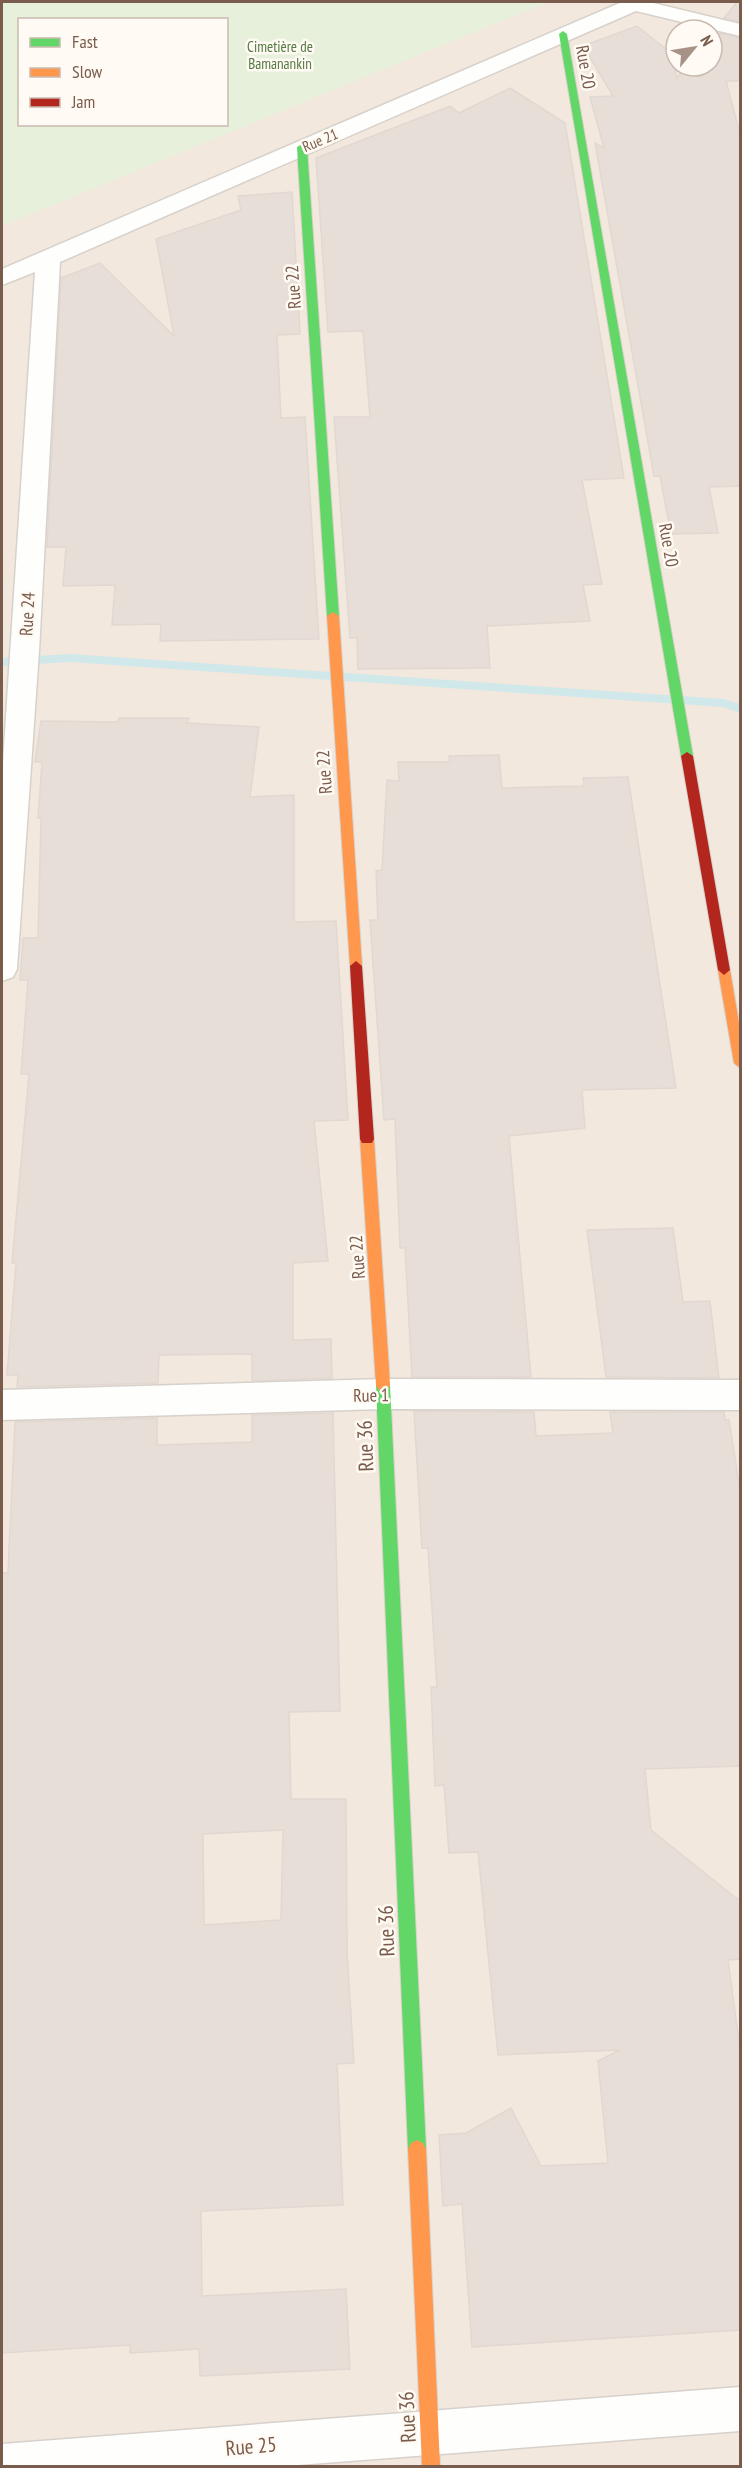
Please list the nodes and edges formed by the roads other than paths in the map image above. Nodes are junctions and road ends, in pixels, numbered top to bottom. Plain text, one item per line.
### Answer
1 (636, 3) edge
2 (741, 30) edge
3 (563, 34) junction
4 (302, 147) junction
5 (48, 258) junction
6 (2, 278) edge
7 (2, 969) edge
8 (741, 1063) edge
9 (384, 1394) junction
10 (741, 1395) edge
11 (2, 1405) edge
12 (741, 2409) edge
13 (430, 2449) edge
14 (2, 2466) edge

1 - 2 street
1 - 3 street, Rue 21
3 - 4 street, Rue 21
3 - 8 street, Rue 20
4 - 5 street, Rue 21
4 - 9 street, Rue 22
5 - 6 street, Rue 21
5 - 7 street, Rue 24
9 - 10 street, Rue 1
9 - 11 street, Rue 1
9 - 13 street, Rue 36
12 - 13 street, Rue 25
13 - 14 street, Rue 25

